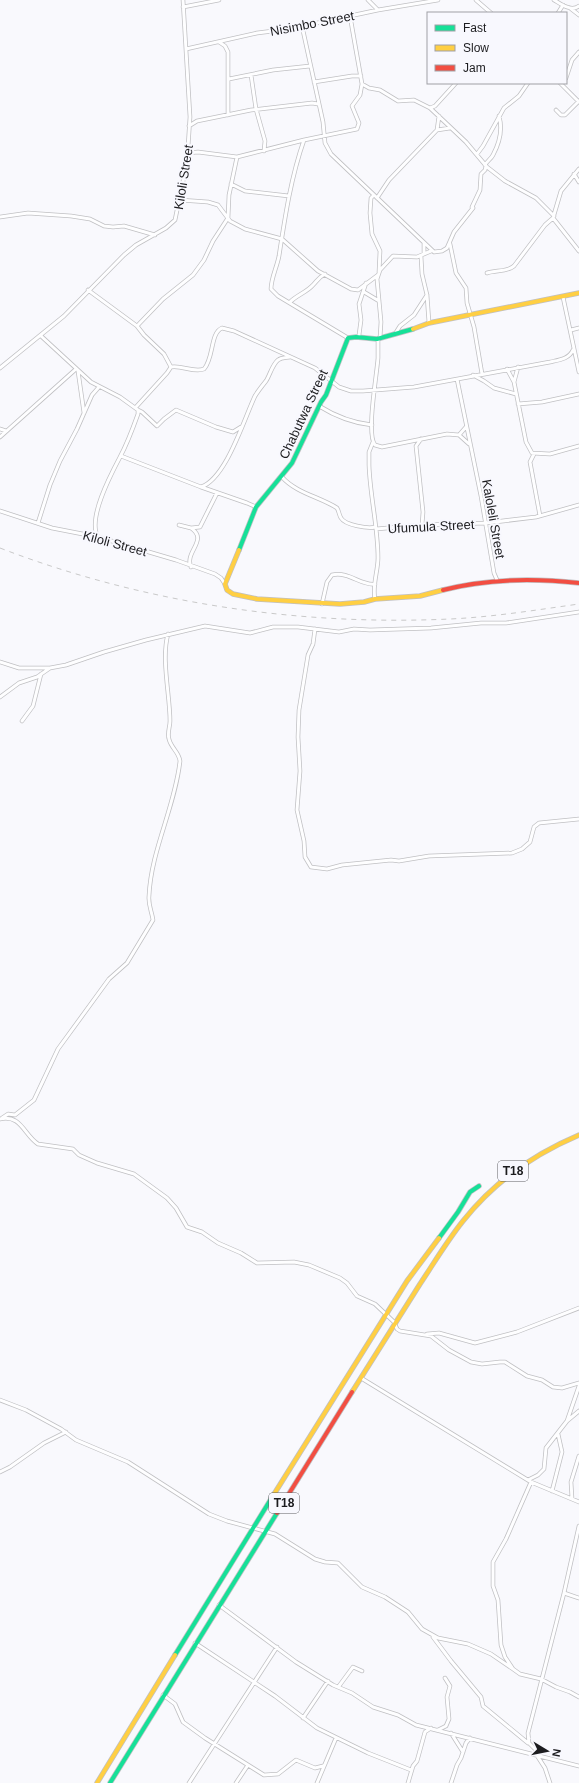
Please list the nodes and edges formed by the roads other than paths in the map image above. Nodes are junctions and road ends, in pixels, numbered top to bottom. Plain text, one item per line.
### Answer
1 (182, 0) edge
2 (219, 0) edge
3 (368, 0) edge
4 (438, 0) edge
5 (476, 0) edge
6 (554, 0) edge
7 (563, 5) junction
8 (579, 6) edge
9 (183, 7) junction
10 (570, 8) junction
11 (378, 10) junction
12 (490, 12) edge
13 (559, 12) edge
14 (579, 15) edge
15 (350, 16) junction
16 (302, 26) junction
17 (219, 42) junction
18 (186, 49) junction
19 (579, 52) edge
20 (310, 66) junction
21 (251, 75) junction
22 (567, 75) edge
23 (361, 76) junction
24 (229, 79) junction
25 (314, 82) junction
26 (362, 84) junction
27 (455, 84) edge
28 (527, 84) edge
29 (564, 85) edge
30 (579, 102) edge
31 (318, 104) junction
32 (430, 108) junction
33 (256, 110) junction
34 (556, 110) dead end
35 (228, 115) junction
36 (439, 116) junction
37 (499, 116) junction
38 (189, 126) junction
39 (450, 128) junction
40 (437, 130) junction
41 (324, 136) junction
42 (304, 140) junction
43 (264, 151) junction
44 (188, 153) junction
45 (476, 154) junction
46 (237, 157) junction
47 (486, 166) junction
48 (579, 169) edge
49 (574, 174) junction
50 (579, 182) edge
51 (231, 184) junction
52 (374, 195) junction
53 (289, 196) junction
54 (377, 198) junction
55 (180, 200) junction
56 (0, 217) edge
57 (554, 217) junction
58 (228, 218) junction
59 (155, 235) junction
60 (282, 240) junction
61 (424, 244) junction
62 (450, 244) junction
63 (431, 250) junction
64 (578, 250) edge
65 (422, 255) junction
66 (487, 273) dead end
67 (325, 274) junction
68 (378, 274) junction
69 (366, 283) junction
70 (88, 290) junction
71 (364, 292) junction
72 (579, 293) edge
73 (427, 295) junction
74 (563, 297) junction
75 (379, 301) junction
76 (290, 302) junction
77 (471, 316) junction
78 (429, 323) junction
79 (137, 326) junction
80 (579, 328) edge
81 (571, 330) junction
82 (395, 334) junction
83 (40, 336) junction
84 (359, 336) junction
85 (348, 338) junction
86 (379, 338) junction
87 (573, 350) junction
88 (292, 357) junction
89 (171, 367) junction
90 (518, 367) junction
91 (0, 368) edge
92 (507, 369) junction
93 (77, 370) junction
94 (579, 372) edge
95 (482, 374) junction
96 (473, 375) junction
97 (457, 379) junction
98 (330, 381) junction
99 (514, 382) junction
100 (99, 386) junction
101 (374, 390) junction
102 (516, 394) junction
103 (579, 394) edge
104 (518, 404) junction
105 (319, 406) junction
106 (137, 409) junction
107 (84, 413) junction
108 (372, 425) junction
109 (242, 426) junction
110 (466, 427) junction
111 (0, 429) edge
112 (6, 431) junction
113 (459, 435) junction
114 (0, 437) edge
115 (421, 439) junction
116 (408, 441) junction
117 (373, 442) junction
118 (470, 445) junction
119 (416, 446) junction
120 (579, 446) edge
121 (534, 454) junction
122 (121, 456) junction
123 (282, 477) junction
124 (201, 487) junction
125 (217, 493) junction
126 (579, 506) edge
127 (256, 507) junction
128 (0, 511) edge
129 (540, 516) junction
130 (38, 523) junction
131 (486, 523) junction
132 (179, 525) dead end
133 (422, 525) junction
134 (191, 528) junction
135 (375, 528) junction
136 (98, 537) junction
137 (192, 566) junction
138 (497, 580) junction
139 (579, 583) edge
140 (225, 584) junction
141 (375, 584) junction
142 (375, 598) junction
143 (322, 604) junction
144 (579, 612) edge
145 (315, 629) junction
146 (168, 634) junction
147 (0, 662) edge
148 (50, 668) junction
149 (41, 674) junction
150 (0, 696) edge
151 (22, 721) dead end
152 (579, 819) edge
153 (1, 1119) edge
154 (579, 1135) edge
155 (479, 1186) dead end
156 (579, 1308) edge
157 (385, 1315) junction
158 (394, 1322) junction
159 (425, 1335) junction
160 (361, 1378) junction
161 (579, 1383) edge
162 (579, 1386) edge
163 (0, 1400) edge
164 (579, 1411) edge
165 (567, 1422) junction
166 (66, 1432) junction
167 (558, 1434) junction
168 (579, 1456) edge
169 (0, 1472) edge
170 (530, 1481) junction
171 (552, 1491) junction
172 (572, 1499) junction
173 (579, 1502) edge
174 (579, 1526) edge
175 (253, 1528) junction
176 (266, 1531) junction
177 (564, 1593) junction
178 (579, 1598) edge
179 (219, 1605) junction
180 (431, 1634) junction
181 (195, 1643) junction
182 (277, 1647) junction
183 (513, 1669) junction
184 (362, 1671) dead end
185 (445, 1678) dead end
186 (541, 1679) junction
187 (328, 1681) junction
188 (254, 1682) junction
189 (339, 1686) junction
190 (163, 1695) junction
191 (579, 1697) edge
192 (303, 1718) junction
193 (431, 1728) junction
194 (438, 1730) junction
195 (451, 1734) junction
196 (336, 1738) junction
197 (470, 1738) junction
198 (214, 1743) junction
199 (529, 1743) junction
200 (463, 1752) junction
201 (536, 1754) junction
202 (541, 1755) junction
203 (248, 1765) junction
204 (323, 1766) junction
205 (579, 1766) edge
206 (411, 1770) junction
207 (97, 1783) edge
208 (110, 1783) edge
209 (189, 1783) edge
210 (236, 1783) edge
211 (317, 1783) edge
212 (408, 1783) edge
213 (451, 1783) edge
214 (550, 1783) edge

1 - 9 street, Kiloli Street
2 - 9 street
3 - 11 street
4 - 11 street, Nisimbo Street
5 - 12 street
6 - 7 street
7 - 10 street
7 - 13 street
8 - 10 street
9 - 18 street, Kiloli Street
10 - 14 street
11 - 15 street, Nisimbo Street
15 - 16 street, Nisimbo Street
15 - 23 street
16 - 17 street, Nisimbo Street
16 - 20 street
17 - 18 street, Nisimbo Street
17 - 24 street
18 - 38 street, Kiloli Street
19 - 22 street
20 - 21 street
20 - 25 street
21 - 24 street
21 - 33 street
23 - 25 street
23 - 26 street
24 - 35 street
25 - 31 street
26 - 32 street
26 - 41 street
27 - 32 street
28 - 37 street
29 - 30 street
30 - 34 street
31 - 33 street
31 - 41 street
32 - 36 street
33 - 35 street
33 - 43 street
35 - 38 street
36 - 39 street
36 - 40 street
37 - 45 street
37 - 47 street
38 - 44 street, Kiloli Street
39 - 40 street
39 - 45 street
40 - 54 street
41 - 42 street
41 - 52 street
42 - 43 street
42 - 53 street
43 - 46 street
44 - 46 street
44 - 55 street, Kiloli Street
45 - 47 street
46 - 51 street
47 - 57 street
47 - 62 street
48 - 49 street
49 - 50 street
49 - 57 street
51 - 53 street
51 - 58 street
52 - 54 street
52 - 68 street
53 - 60 street
54 - 61 street
55 - 58 street
55 - 59 street, Kiloli Street
56 - 59 street
57 - 64 street
57 - 66 street
58 - 60 street
58 - 79 street
59 - 70 street, Kiloli Street
60 - 67 street
60 - 76 street
61 - 63 street
61 - 65 street
62 - 63 street
62 - 77 street
63 - 65 street
65 - 68 street
65 - 73 street
67 - 69 street
67 - 76 street
68 - 69 street
68 - 75 street
69 - 71 street
70 - 79 street
70 - 83 street, Kiloli Street
71 - 75 street
71 - 84 street
72 - 74 main road
73 - 78 street
73 - 82 street
74 - 77 main road
74 - 81 street
75 - 86 street
76 - 85 street
77 - 78 main road
77 - 95 street
78 - 82 main road
79 - 89 street
80 - 81 street
81 - 87 street
82 - 86 main road
83 - 91 street, Kiloli Street
83 - 93 street
84 - 85 main road
84 - 86 main road
85 - 98 main road, Chabutwa Street
86 - 101 street
87 - 90 street
87 - 94 street
88 - 89 street
88 - 98 street
88 - 109 street
89 - 106 street
90 - 92 street
90 - 99 street
92 - 95 street
92 - 99 street
93 - 100 street
93 - 107 street
93 - 112 street
95 - 96 street
96 - 97 street
96 - 102 street
97 - 101 street
97 - 110 street, Kaloleli Street
98 - 101 street
98 - 105 main road, Chabutwa Street
99 - 102 street
100 - 106 street
100 - 107 street
101 - 108 street
102 - 104 street
103 - 104 street
104 - 121 street
105 - 108 street
105 - 123 main road, Chabutwa Street
106 - 109 street
106 - 122 street
107 - 130 street
108 - 117 street
109 - 124 street
110 - 113 street
110 - 118 street, Kaloleli Street
111 - 112 street
112 - 114 street
113 - 115 street
113 - 118 street
115 - 116 street
115 - 119 street
116 - 117 street
116 - 119 street
117 - 135 street
118 - 131 street, Kaloleli Street
119 - 133 street
120 - 121 street
121 - 129 street
122 - 124 street
122 - 136 street
123 - 127 main road, Chabutwa Street
123 - 135 street, Ufumula Street
124 - 125 street
125 - 127 street
125 - 134 street
126 - 129 street, Ufumula Street
127 - 140 main road, Chabutwa Street
128 - 130 street, Kiloli Street
129 - 131 street, Ufumula Street
130 - 136 street, Kiloli Street
131 - 133 street, Ufumula Street
131 - 138 street, Kaloleli Street
132 - 134 street
133 - 135 street, Ufumula Street
134 - 137 street
135 - 141 street
136 - 137 street, Kiloli Street
137 - 140 street, Kiloli Street
138 - 139 main road
138 - 142 main road
140 - 143 main road
141 - 142 street
141 - 143 street
142 - 143 main road
144 - 145 street
145 - 146 street
145 - 152 street
146 - 148 street
146 - 153 street
147 - 148 street
148 - 149 street
149 - 150 street
149 - 151 street
153 - 157 street
154 - 158 main road, T18
155 - 157 main road
156 - 159 street
157 - 158 street
157 - 175 main road
158 - 159 street
158 - 160 main road, T18
159 - 161 street
160 - 170 street
160 - 176 main road, T18
162 - 165 street
163 - 166 street
164 - 165 street
165 - 167 street
166 - 169 street
166 - 175 street
167 - 170 street
167 - 171 street
168 - 172 street
170 - 171 street
170 - 183 street
171 - 172 street
172 - 173 street
174 - 177 street
175 - 176 street
175 - 207 main road
176 - 179 main road, T18
176 - 180 street
177 - 178 street
177 - 186 street
179 - 181 main road, T18
179 - 182 street
180 - 183 street
180 - 199 street
181 - 188 street
181 - 190 main road, T18
182 - 187 street
182 - 188 street
183 - 186 street
184 - 189 street
185 - 194 street
186 - 191 street
186 - 199 street
187 - 189 street
187 - 192 street
188 - 192 street
188 - 198 street
189 - 193 street
190 - 198 street
190 - 208 main road, T18
192 - 196 street
193 - 194 street
193 - 206 street
194 - 195 street
195 - 197 street
195 - 200 street
196 - 204 street
196 - 206 street
197 - 200 street
197 - 201 street
198 - 203 street
198 - 209 street
199 - 202 street
200 - 213 street
201 - 202 street
201 - 214 street
202 - 205 street
203 - 204 street
203 - 210 street
204 - 211 street
206 - 212 street

